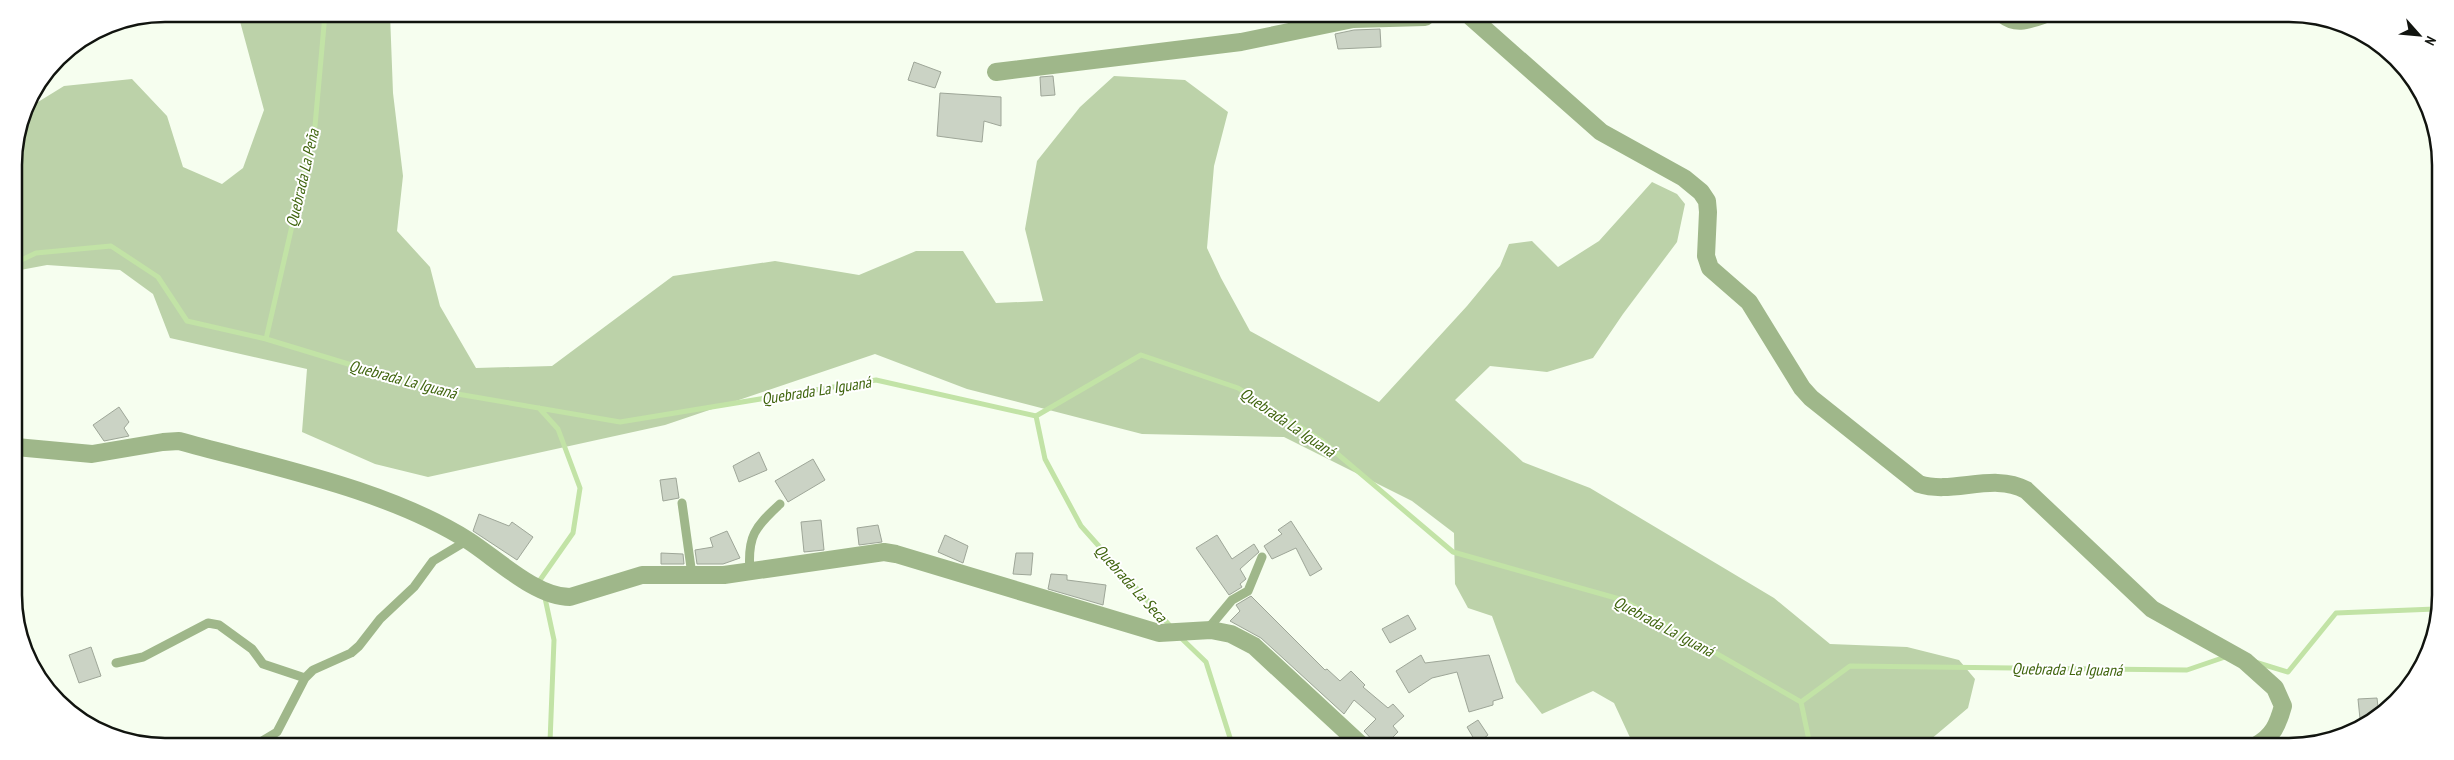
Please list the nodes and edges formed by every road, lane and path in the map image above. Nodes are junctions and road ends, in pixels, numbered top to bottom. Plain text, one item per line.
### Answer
1 (1338, 22) edge
2 (1476, 22) edge
3 (2007, 22) edge
4 (2035, 22) edge
5 (996, 72) dead end
6 (22, 448) edge
7 (682, 503) dead end
8 (780, 504) dead end
9 (468, 540) junction
10 (1262, 557) dead end
11 (750, 572) junction
12 (692, 575) junction
13 (1207, 630) junction
14 (116, 663) dead end
15 (305, 678) junction
16 (1353, 737) edge
17 (2268, 737) edge
18 (267, 738) edge

1 - 5 street
2 - 17 street
3 - 4 lane
6 - 9 street
7 - 12 lane
8 - 11 lane
9 - 12 street
9 - 15 lane
10 - 13 lane
11 - 12 street
11 - 13 street
13 - 16 street
14 - 15 lane
15 - 18 lane

